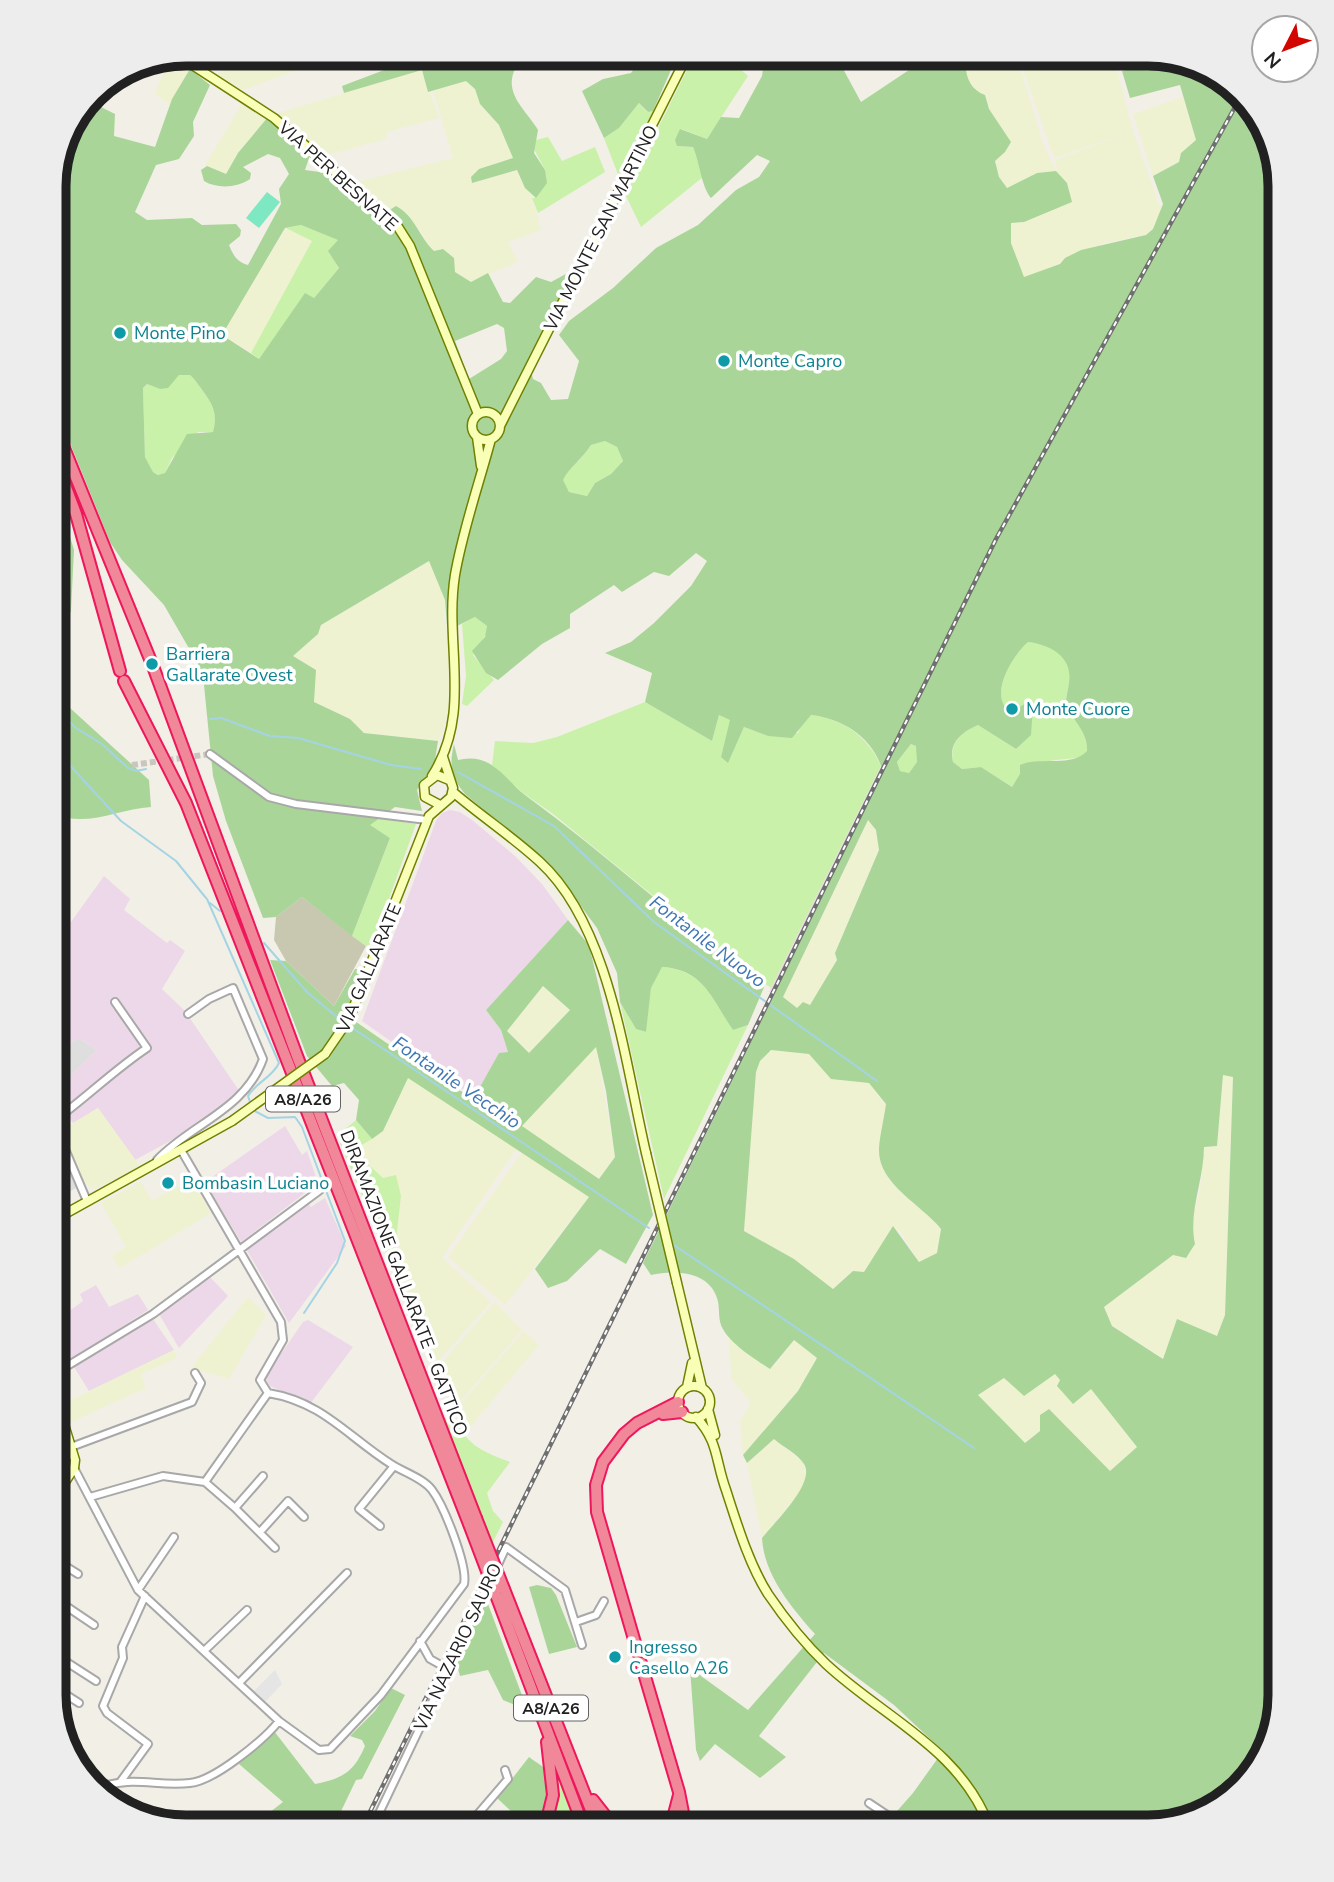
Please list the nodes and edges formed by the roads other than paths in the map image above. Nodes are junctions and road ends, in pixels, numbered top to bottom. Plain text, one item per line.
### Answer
1 (194, 66) edge
2 (682, 67) edge
3 (511, 401) junction
4 (478, 414) junction
5 (493, 414) junction
6 (500, 426) junction
7 (477, 438) junction
8 (491, 439) junction
9 (67, 455) edge
10 (482, 469) junction
11 (67, 491) edge
12 (210, 754) tunnel mouth
13 (443, 757) junction
14 (432, 776) junction
15 (449, 780) junction
16 (453, 792) junction
17 (425, 797) junction
18 (442, 804) junction
19 (472, 809) junction
20 (428, 818) junction
21 (115, 1002) dead end
22 (188, 1014) dead end
23 (66, 1113) edge
24 (181, 1150) junction
25 (66, 1152) edge
26 (151, 1167) junction
27 (320, 1190) dead end
28 (87, 1201) junction
29 (66, 1213) edge
30 (239, 1249) junction
31 (683, 1304) junction
32 (66, 1367) edge
33 (195, 1373) dead end
34 (687, 1387) junction
35 (702, 1388) junction
36 (268, 1393) junction
37 (680, 1407) junction
38 (708, 1409) junction
39 (696, 1417) junction
40 (66, 1431) edge
41 (71, 1447) junction
42 (394, 1466) junction
43 (74, 1468) junction
44 (263, 1476) dead end
45 (66, 1480) edge
46 (205, 1482) junction
47 (90, 1497) junction
48 (235, 1508) junction
49 (735, 1513) junction
50 (304, 1517) dead end
51 (472, 1521) junction
52 (380, 1526) dead end
53 (260, 1532) junction
54 (174, 1537) dead end
55 (275, 1548) dead end
56 (66, 1567) edge
57 (347, 1573) dead end
58 (78, 1574) dead end
59 (138, 1590) junction
60 (145, 1596) junction
61 (604, 1601) dead end
62 (66, 1606) edge
63 (247, 1610) dead end
64 (576, 1622) junction
65 (94, 1625) dead end
66 (420, 1641) junction
67 (582, 1646) dead end
68 (204, 1651) junction
69 (66, 1662) edge
70 (448, 1669) junction
71 (96, 1681) dead end
72 (239, 1683) junction
73 (66, 1694) edge
74 (79, 1703) dead end
75 (543, 1703) junction
76 (279, 1721) junction
77 (505, 1770) dead end
78 (121, 1781) junction
79 (106, 1785) edge
80 (679, 1792) junction
81 (869, 1803) dead end
82 (381, 1815) edge
83 (477, 1815) edge
84 (548, 1815) edge
85 (580, 1815) edge
86 (592, 1815) edge
87 (604, 1815) edge
88 (673, 1815) edge
89 (683, 1815) edge
90 (887, 1815) edge
91 (986, 1815) edge

1 - 4 street, VIA PER BESNATE
2 - 3 street, VIA MONTE SAN MARTINO
3 - 5 street, VIA MONTE SAN MARTINO
3 - 6 street, VIA MONTE SAN MARTINO
4 - 5 street
4 - 7 street, VIA MONTE SAN MARTINO
5 - 6 street
6 - 8 street, VIA MONTE SAN MARTINO
7 - 8 street
7 - 10 street, VIA MONTE SAN MARTINO
8 - 10 street, VIA MONTE SAN MARTINO
9 - 51 highway, DIRAMAZIONE GALLARATE - GATTICO / A8/A26
10 - 13 street, VIA MONTE SAN MARTINO
11 - 51 highway, DIRAMAZIONE GALLARATE - GATTICO / A8/A26
12 - 20 street
13 - 14 street, VIA MONTE SAN MARTINO
13 - 15 street, VIA MONTE SAN MARTINO
14 - 15 street
14 - 17 street
15 - 16 street
16 - 18 street
16 - 19 street
17 - 18 street
17 - 20 street
18 - 19 street
18 - 20 street, VIA GALLARATE
19 - 31 street, bridge
20 - 24 street, VIA GALLARATE, bridge
21 - 23 street
22 - 26 street
24 - 26 street, VIA GALLARATE
24 - 30 street
25 - 28 street
26 - 28 street, VIA GALLARATE
27 - 30 street
28 - 29 street, VIA GALLARATE
30 - 32 street
30 - 36 street
31 - 34 street
31 - 35 street
33 - 41 street
34 - 35 street
34 - 37 street
35 - 38 street
36 - 42 street
36 - 46 street
37 - 39 street
37 - 80 highway
38 - 39 street
38 - 49 street
39 - 49 street
40 - 41 street
41 - 43 street
42 - 52 street
42 - 66 street
43 - 45 street
43 - 47 street
44 - 48 street
46 - 47 street
46 - 48 street
47 - 59 street
48 - 53 street
49 - 91 street
50 - 53 street
51 - 75 highway, DIRAMAZIONE GALLARATE - GATTICO / A8/A26, bridge
53 - 55 street
54 - 59 street
56 - 58 street
57 - 72 street
59 - 60 street
60 - 68 street
60 - 78 street
61 - 64 street
62 - 65 street
63 - 68 street
64 - 67 street, VIA NAZARIO SAURO
64 - 70 street, VIA NAZARIO SAURO
66 - 70 street
66 - 76 street
68 - 72 street
69 - 71 street
70 - 82 street, VIA NAZARIO SAURO
72 - 76 street
73 - 74 street
75 - 84 highway
75 - 85 highway, DIRAMAZIONE GALLARATE - GATTICO / A8/A26
75 - 86 highway, DIRAMAZIONE GALLARATE - GATTICO / A8/A26
75 - 87 highway
76 - 78 street
77 - 83 street
78 - 79 street
80 - 88 highway
80 - 89 highway
81 - 90 street

